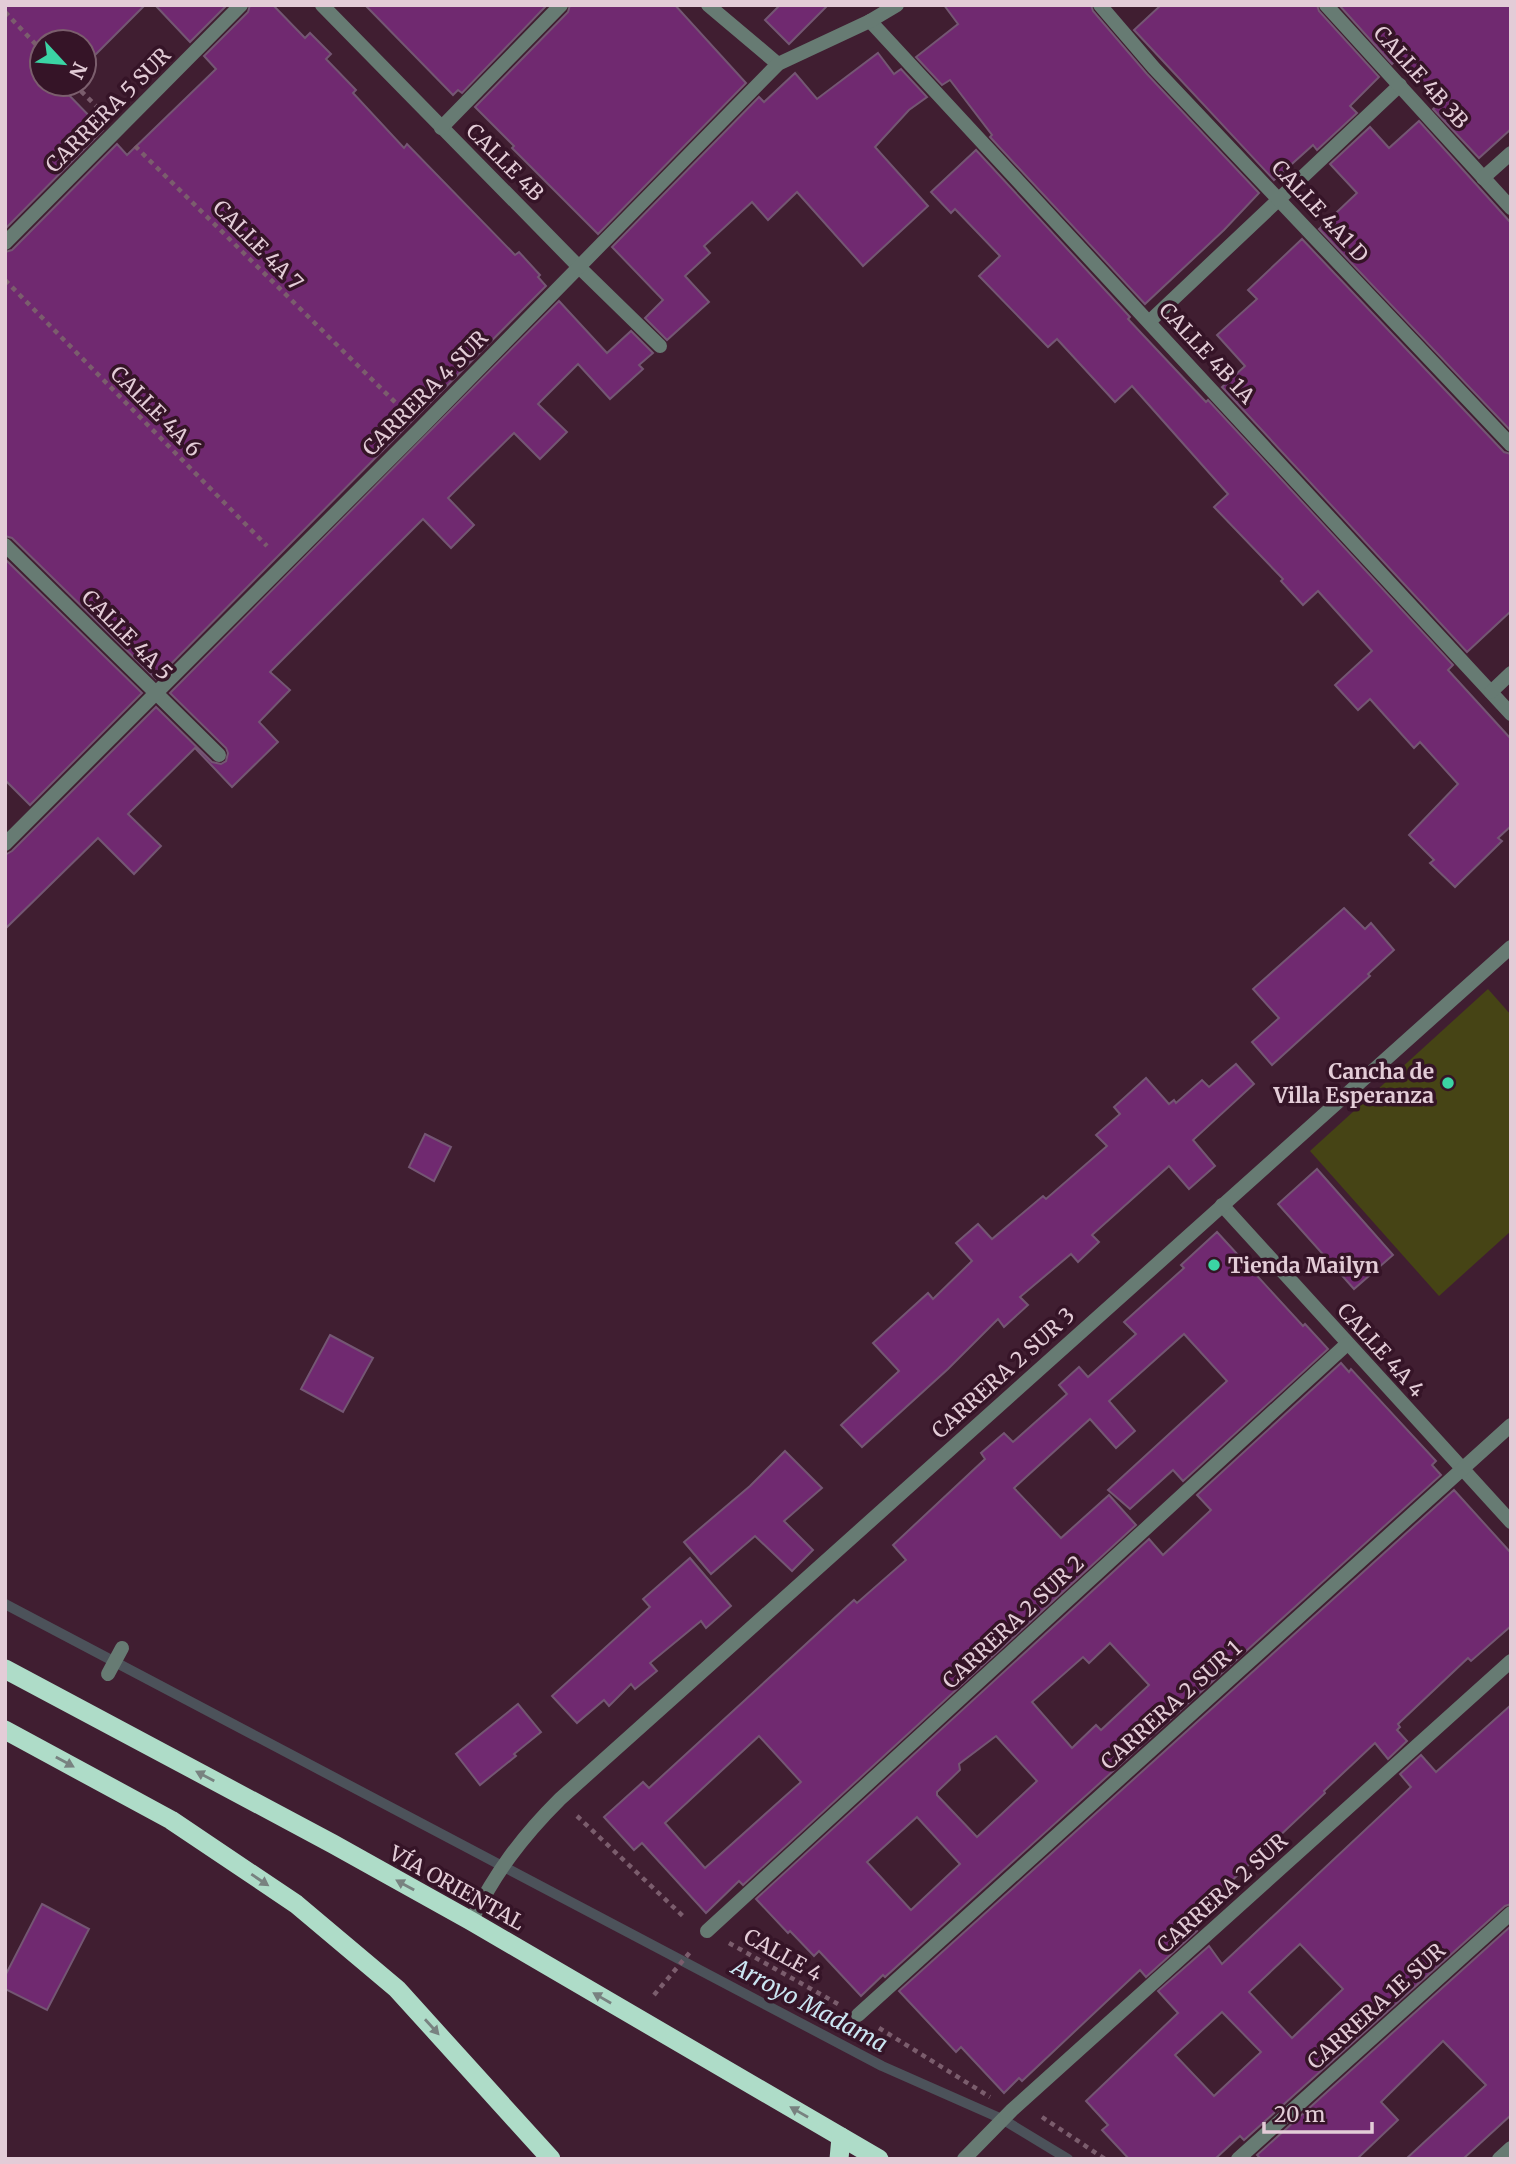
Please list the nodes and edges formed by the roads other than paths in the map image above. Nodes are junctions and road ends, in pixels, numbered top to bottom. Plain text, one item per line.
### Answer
1 (241, 5) edge
2 (322, 5) edge
3 (561, 5) edge
4 (708, 5) edge
5 (897, 5) edge
6 (1101, 5) edge
7 (1326, 5) edge
8 (870, 22) junction
9 (778, 65) junction
10 (1400, 85) junction
11 (441, 128) junction
12 (1511, 153) edge
13 (1483, 178) junction
14 (1280, 200) junction
15 (1511, 208) edge
16 (5, 243) edge
17 (579, 267) junction
18 (1150, 321) junction
19 (660, 345) dead end
20 (1511, 445) edge
21 (5, 545) edge
22 (1511, 673) edge
23 (1490, 692) junction
24 (156, 693) junction
25 (1511, 714) edge
26 (219, 755) dead end
27 (5, 844) edge
28 (1511, 947) edge
29 (1222, 1205) junction
30 (1347, 1344) junction
31 (1511, 1425) edge
32 (1462, 1469) junction
33 (1511, 1522) edge
34 (122, 1648) dead end
35 (1511, 1661) edge
36 (5, 1669) edge
37 (108, 1674) dead end
38 (5, 1730) edge
39 (1511, 1913) edge
40 (471, 1922) junction
41 (707, 1931) road end
42 (858, 2015) road end
43 (841, 2137) junction
44 (1511, 2148) edge
45 (551, 2159) edge
46 (839, 2159) edge
47 (879, 2159) edge
48 (964, 2159) edge
49 (1238, 2159) edge
50 (1499, 2159) edge

1 - 16 street, CARRERA 5 SUR
2 - 11 street, CALLE 4B
3 - 11 street
4 - 9 street
5 - 8 street, CARRERA 4 SUR
6 - 14 street, CALLE 4A1 D
7 - 10 street, CALLE 4B 3B
8 - 9 street, CARRERA 4 SUR
8 - 18 street, CALLE 4B 1A
9 - 17 street, CARRERA 4 SUR
10 - 13 street, CALLE 4B 3B
10 - 14 street
11 - 17 street, CALLE 4B
12 - 13 street
13 - 15 street, CALLE 4B 3B
14 - 18 street
14 - 20 street, CALLE 4A1 D
17 - 19 street, CALLE 4B
17 - 24 street, CARRERA 4 SUR
18 - 23 street, CALLE 4B 1A
21 - 24 street, CALLE 4A 5
22 - 23 street
23 - 25 street, CALLE 4B 1A
24 - 26 street, CALLE 4A 5
24 - 27 street, CARRERA 4 SUR
28 - 29 street, CARRERA 2 SUR 3
29 - 30 street, CALLE 4A 4
29 - 40 street, CARRERA 2 SUR 3
30 - 32 street, CALLE 4A 4
30 - 41 street, CARRERA 2 SUR 2
31 - 32 street, CARRERA 2 SUR 1
32 - 33 street, CALLE 4A 4
32 - 42 street, CARRERA 2 SUR 1
34 - 37 street
35 - 48 street, CARRERA 2 SUR
40 -> 36 highway, VÍA ORIENTAL
38 -> 45 highway
39 - 49 street, CARRERA 1E SUR
43 -> 40 highway, VÍA ORIENTAL
43 - 46 highway
43 - 47 highway, VÍA ORIENTAL
44 - 50 street

